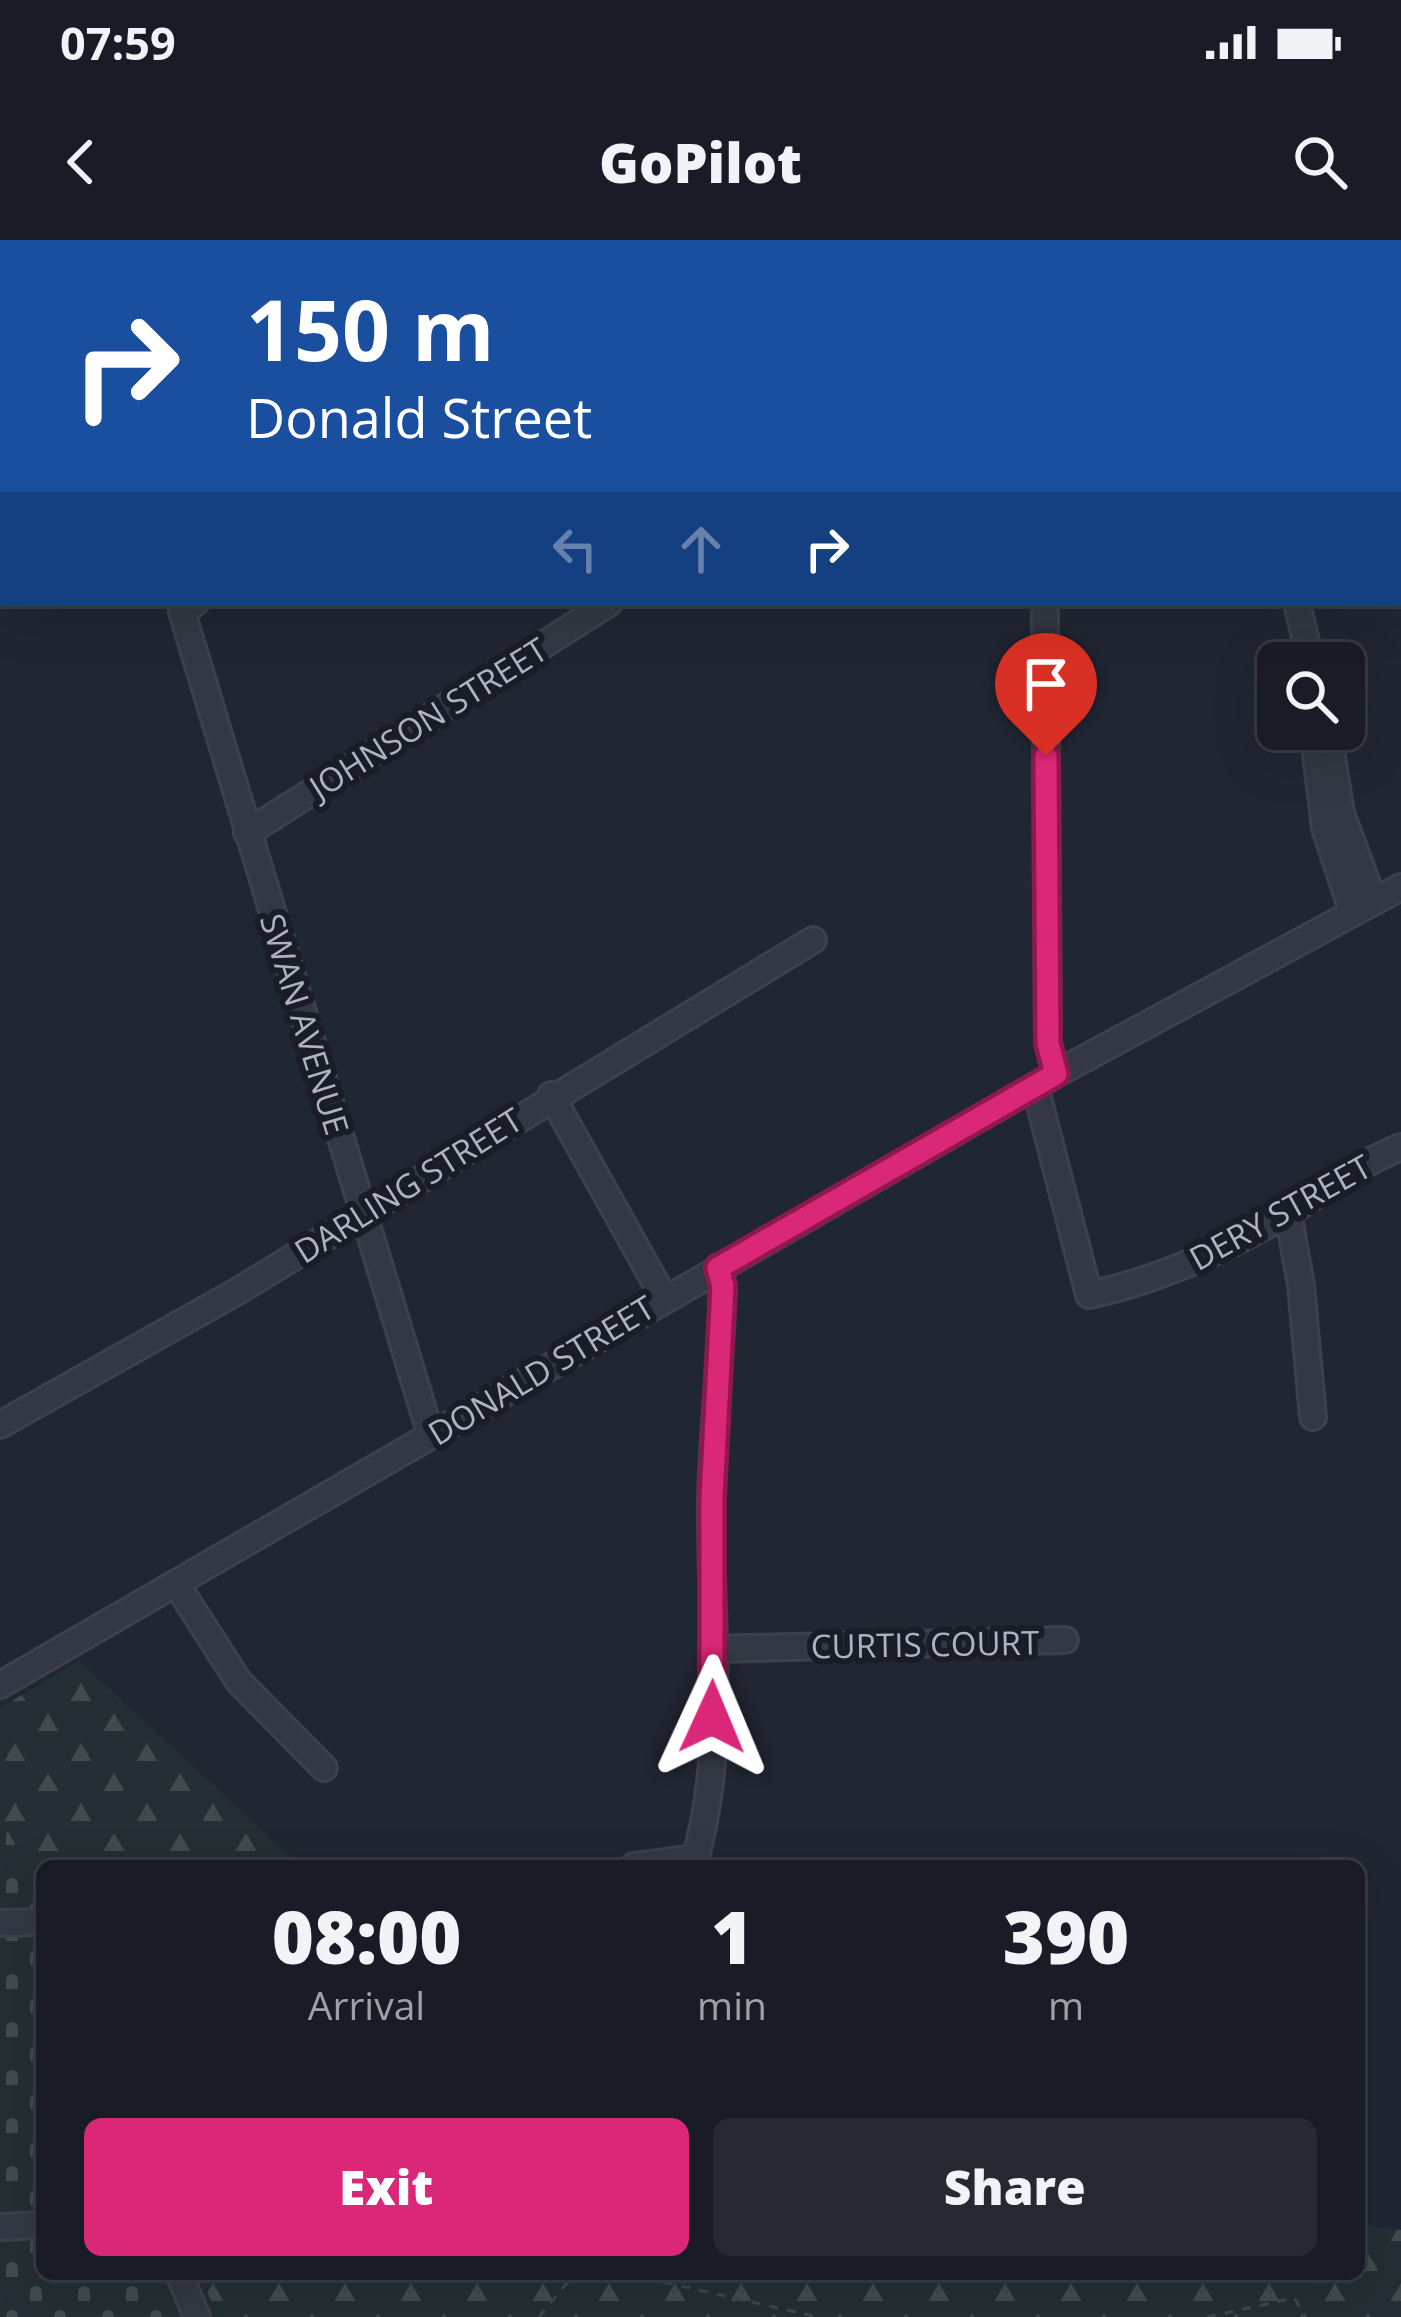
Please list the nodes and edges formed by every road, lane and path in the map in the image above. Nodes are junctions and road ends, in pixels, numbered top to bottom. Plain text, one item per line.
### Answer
1 (604, 606) edge
2 (1299, 606) edge
3 (188, 607) edge
4 (1045, 613) dead end
5 (1306, 642) edge
6 (1316, 750) edge
7 (1331, 750) edge
8 (247, 833) junction
9 (1401, 887) edge
10 (1363, 908) junction
11 (813, 940) dead end
12 (1046, 1080) junction
13 (551, 1095) junction
14 (1401, 1147) edge
15 (1288, 1213) junction
16 (362, 1214) junction
17 (718, 1268) junction
18 (664, 1298) junction
19 (1312, 1417) dead end
20 (0, 1425) edge
21 (430, 1436) junction
22 (177, 1585) junction
23 (1065, 1640) dead end
24 (713, 1648) junction
25 (0, 1685) edge
26 (325, 1768) dead end
27 (695, 1860) edge
28 (36, 1922) edge
29 (0, 1923) edge
30 (36, 2225) edge
31 (0, 2227) edge
32 (182, 2280) edge
33 (570, 2280) edge
34 (655, 2280) edge
35 (197, 2317) edge
36 (539, 2317) edge
37 (818, 2317) edge
38 (1208, 2317) edge
39 (1306, 2317) edge

1 - 8 street, JOHNSON STREET
2 - 5 street
3 - 8 street, SWAN AVENUE
4 - 12 street
6 - 10 street
7 - 10 street
8 - 16 street, SWAN AVENUE
9 - 10 street, DONALD STREET
10 - 12 street, DONALD STREET
11 - 13 street, DARLING STREET
12 - 15 street, DERY STREET
12 - 17 street, DONALD STREET
13 - 16 street, DARLING STREET
13 - 18 street
14 - 15 street, DERY STREET
15 - 19 street
16 - 20 street, DARLING STREET
16 - 21 street, SWAN AVENUE
17 - 18 street, DONALD STREET
17 - 24 street
18 - 21 street, DONALD STREET
21 - 22 street, DONALD STREET
22 - 25 street, DONALD STREET
22 - 26 street
23 - 24 street, CURTIS COURT
24 - 27 street
28 - 29 street
30 - 31 street
32 - 35 street
33 - 36 path
34 - 37 path
38 - 39 path

